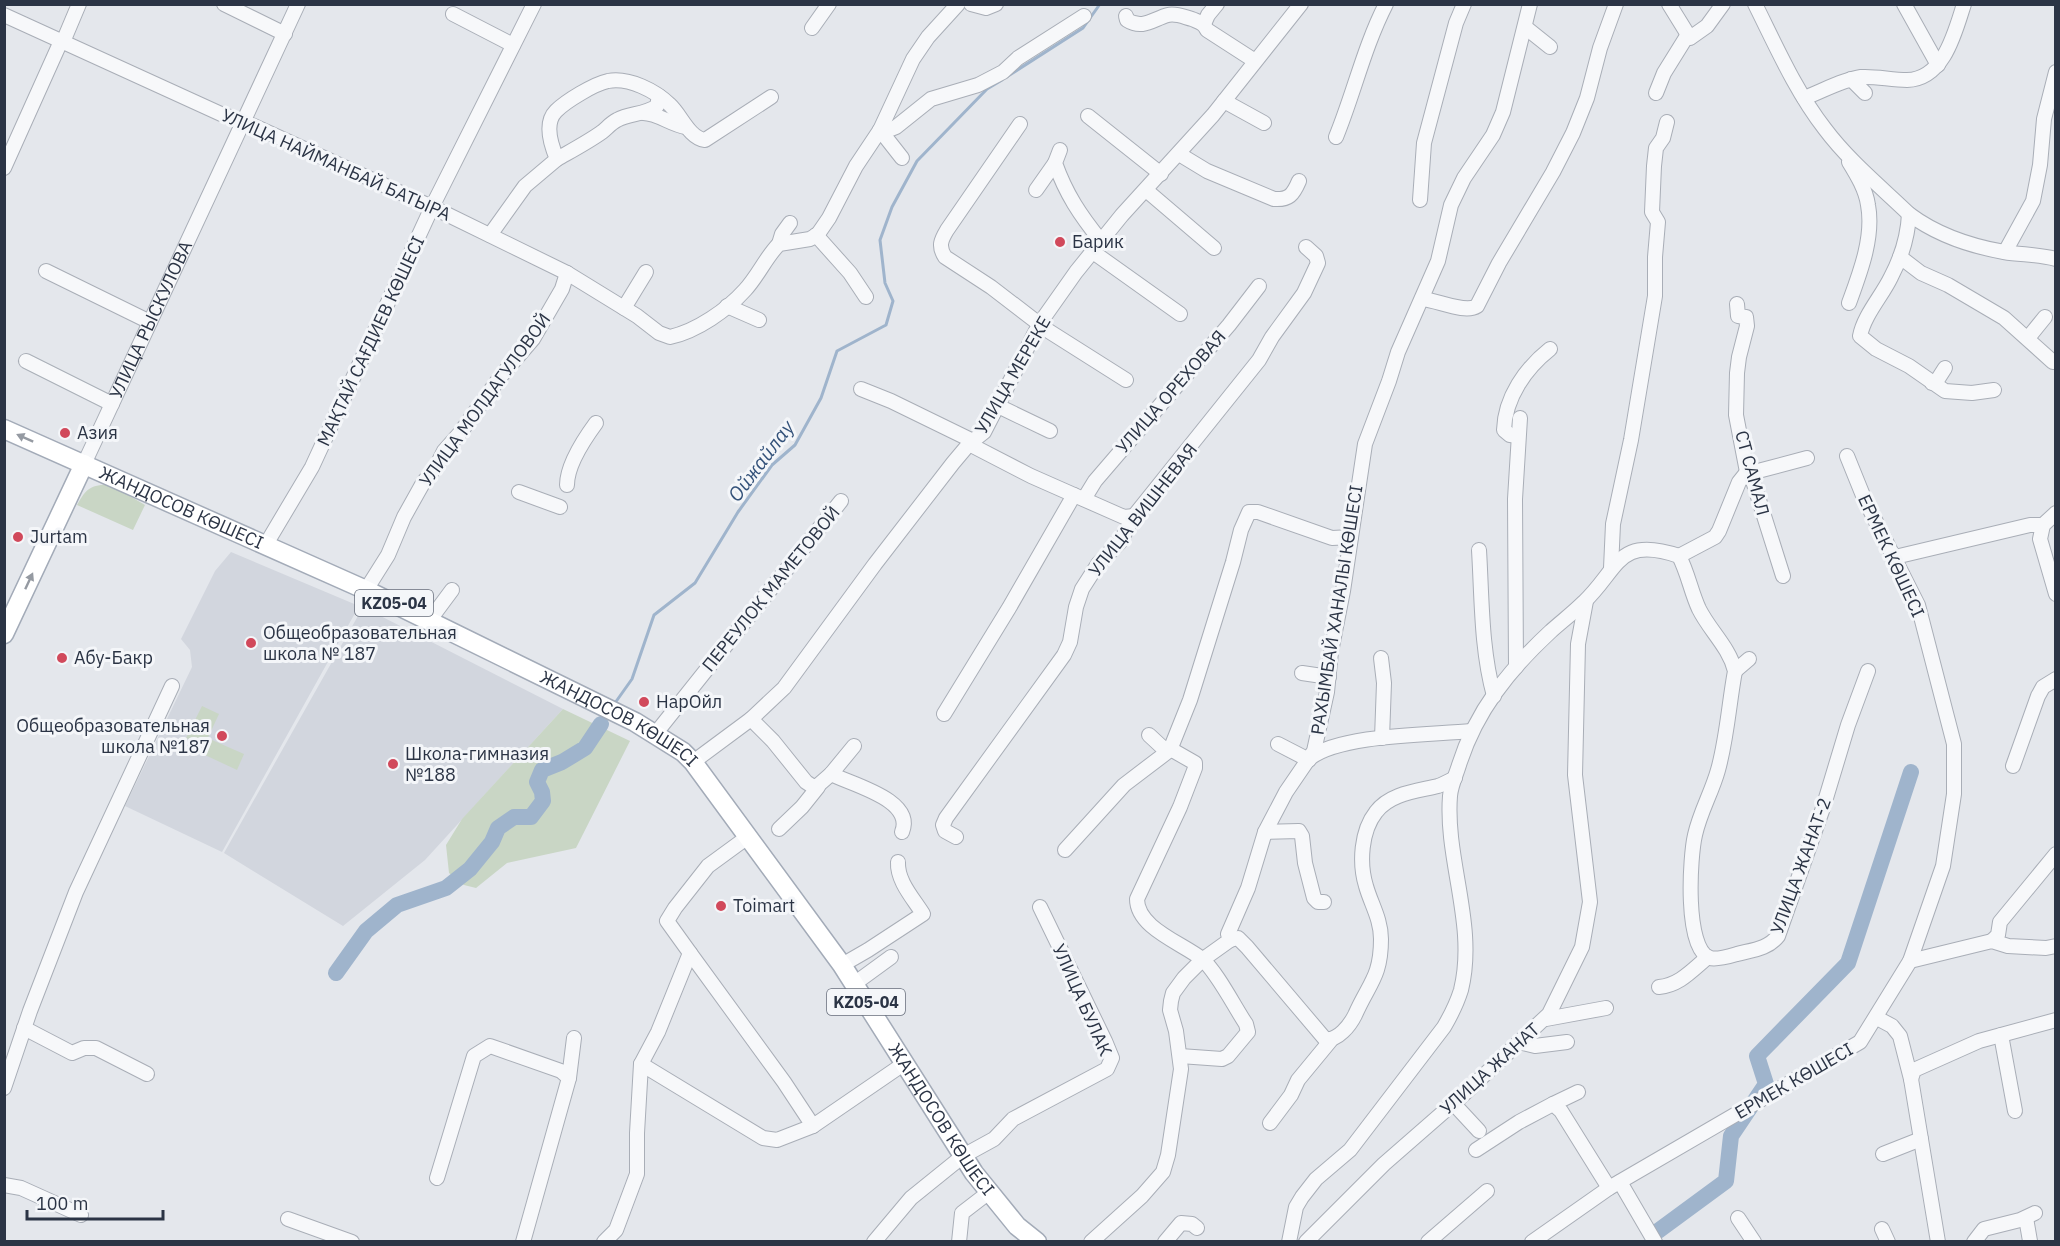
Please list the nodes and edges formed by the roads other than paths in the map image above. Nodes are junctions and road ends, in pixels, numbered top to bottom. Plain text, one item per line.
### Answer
1 (79, 4) edge
2 (224, 4) edge
3 (298, 4) edge
4 (534, 4) edge
5 (829, 4) edge
6 (958, 4) edge
7 (971, 4) edge
8 (996, 4) edge
9 (1301, 4) edge
10 (1386, 4) edge
11 (1464, 4) edge
12 (1530, 4) edge
13 (1616, 4) edge
14 (1669, 4) edge
15 (1723, 4) edge
16 (1755, 4) edge
17 (1904, 4) edge
18 (1964, 4) edge
19 (453, 14) dead end
20 (4, 15) edge
21 (1210, 15) edge
22 (1084, 16) dead end
23 (1126, 16) dead end
24 (1525, 27) junction
25 (812, 28) dead end
26 (285, 34) junction
27 (1687, 36) junction
28 (62, 41) junction
29 (513, 45) junction
30 (1550, 47) dead end
31 (1255, 61) junction
32 (1938, 64) junction
33 (2055, 72) edge
34 (1851, 79) junction
35 (1656, 93) dead end
36 (1864, 93) dead end
37 (659, 96) junction
38 (771, 97) dead end
39 (1804, 98) junction
40 (1224, 101) junction
41 (643, 113) junction
42 (1088, 116) dead end
43 (243, 121) junction
44 (1667, 122) dead end
45 (1264, 123) dead end
46 (1020, 124) dead end
47 (686, 127) junction
48 (880, 130) junction
49 (1336, 137) dead end
50 (1841, 148) junction
51 (1179, 154) junction
52 (902, 158) dead end
53 (556, 159) junction
54 (4, 168) edge
55 (1161, 174) junction
56 (1299, 181) dead end
57 (1065, 188) junction
58 (1146, 190) junction
59 (1420, 200) dead end
60 (432, 207) junction
61 (1912, 220) junction
62 (790, 223) dead end
63 (490, 235) junction
64 (816, 235) junction
65 (779, 243) junction
66 (1097, 246) junction
67 (1306, 247) dead end
68 (1214, 248) dead end
69 (2005, 252) junction
70 (1900, 257) junction
71 (2055, 259) edge
72 (46, 271) dead end
73 (646, 272) dead end
74 (567, 273) junction
75 (1259, 286) dead end
76 (866, 297) dead end
77 (1422, 299) junction
78 (1849, 303) dead end
79 (1737, 304) dead end
80 (728, 306) junction
81 (624, 308) junction
82 (1180, 314) dead end
83 (2045, 318) dead end
84 (759, 320) dead end
85 (150, 322) junction
86 (1040, 323) junction
87 (2028, 338) junction
88 (1550, 348) dead end
89 (26, 361) dead end
90 (2053, 362) dead end
91 (1945, 368) dead end
92 (1126, 380) dead end
93 (1932, 383) junction
94 (861, 389) dead end
95 (1994, 390) dead end
96 (112, 404) junction
97 (998, 406) junction
98 (1520, 418) dead end
99 (596, 423) dead end
100 (4, 429) edge
101 (1050, 431) dead end
102 (1518, 436) junction
103 (971, 442) junction
104 (59, 453) junction
105 (1847, 456) dead end
106 (1807, 458) dead end
107 (84, 464) junction
108 (1748, 472) junction
109 (110, 475) junction
110 (567, 484) dead end
111 (73, 487) junction
112 (519, 492) dead end
113 (1079, 497) junction
114 (842, 501) dead end
115 (560, 507) dead end
116 (2055, 513) edge
117 (1134, 516) junction
118 (2043, 525) junction
119 (1351, 537) junction
120 (265, 546) junction
121 (1479, 550) dead end
122 (1679, 556) junction
123 (1895, 557) junction
124 (1615, 564) junction
125 (1783, 576) dead end
126 (366, 590) junction
127 (452, 590) dead end
128 (2055, 594) edge
129 (1586, 601) junction
130 (429, 621) junction
131 (4, 634) edge
132 (1381, 658) dead end
133 (1749, 659) dead end
134 (1515, 667) junction
135 (1735, 670) junction
136 (1868, 671) dead end
137 (1302, 674) dead end
138 (1329, 676) junction
139 (2055, 679) edge
140 (172, 686) dead end
141 (1494, 696) junction
142 (944, 714) dead end
143 (751, 719) junction
144 (1471, 731) junction
145 (656, 733) junction
146 (1149, 735) dead end
147 (1382, 738) junction
148 (1278, 744) dead end
149 (854, 746) dead end
150 (1170, 750) junction
151 (1310, 759) junction
152 (693, 762) junction
153 (2013, 766) dead end
154 (831, 774) junction
155 (1455, 778) junction
156 (814, 789) junction
157 (779, 829) dead end
158 (902, 832) dead end
159 (1265, 832) junction
160 (749, 836) junction
161 (956, 837) dead end
162 (1065, 850) dead end
163 (2055, 854) edge
164 (898, 862) dead end
165 (2055, 872) edge
166 (2037, 877) junction
167 (2055, 877) edge
168 (1324, 902) dead end
169 (1040, 907) dead end
170 (1230, 940) junction
171 (1992, 941) junction
172 (2055, 946) edge
173 (690, 953) junction
174 (891, 957) dead end
175 (1708, 957) junction
176 (1202, 960) junction
177 (1910, 961) junction
178 (842, 964) junction
179 (854, 984) junction
180 (1659, 987) dead end
181 (1606, 1008) dead end
182 (1877, 1018) junction
183 (1546, 1019) junction
184 (2055, 1020) edge
185 (24, 1028) junction
186 (2001, 1035) junction
187 (574, 1038) dead end
188 (1326, 1042) junction
189 (1519, 1042) junction
190 (1567, 1042) dead end
191 (1180, 1056) junction
192 (905, 1063) junction
193 (641, 1064) junction
194 (147, 1074) dead end
195 (569, 1078) junction
196 (1911, 1079) junction
197 (4, 1088) edge
198 (1578, 1092) dead end
199 (1453, 1103) junction
200 (1553, 1104) junction
201 (2015, 1112) dead end
202 (1270, 1123) dead end
203 (813, 1126) junction
204 (1479, 1131) dead end
205 (1921, 1139) junction
206 (1476, 1150) dead end
207 (1883, 1154) dead end
208 (963, 1156) junction
209 (437, 1178) dead end
210 (4, 1185) edge
211 (1614, 1185) junction
212 (1486, 1191) dead end
213 (988, 1193) junction
214 (81, 1215) dead end
215 (1738, 1218) dead end
216 (288, 1219) dead end
217 (1197, 1228) dead end
218 (1936, 1241) edge
219 (2030, 1241) edge
220 (352, 1242) edge
221 (524, 1242) edge
222 (604, 1242) edge
223 (874, 1242) edge
224 (959, 1242) edge
225 (1037, 1242) edge
226 (1091, 1242) edge
227 (1165, 1242) edge
228 (1289, 1242) edge
229 (1306, 1242) edge
230 (1428, 1242) edge
231 (1532, 1242) edge
232 (1656, 1242) edge
233 (1754, 1242) edge
234 (1974, 1242) edge

1 - 28 street
2 - 26 street
3 - 26 street, УЛИЦА РЫСКУЛОВА
4 - 29 street, МАҚТАЙ САҒДИЕВ КӨШЕСІ
5 - 25 street
6 - 48 street
7 - 8 street
9 - 31 street, УЛИЦА МЕРЕКЕ
10 - 49 street
11 - 59 street
12 - 24 street, РАХЫМБАЙ ХАНАЛЫ КӨШЕСІ
13 - 77 street
14 - 27 street
15 - 27 street
16 - 39 street
17 - 32 street
18 - 32 street
19 - 29 street
20 - 28 street, УЛИЦА НАЙМАНБАЙ БАТЫРА
21 - 23 street
21 - 31 street
22 - 48 street
24 - 30 street
24 - 77 street, РАХЫМБАЙ ХАНАЛЫ КӨШЕСІ
26 - 43 street, УЛИЦА РЫСКУЛОВА
27 - 35 street
28 - 43 street, УЛИЦА НАЙМАНБАЙ БАТЫРА
28 - 54 street
29 - 60 street, МАҚТАЙ САҒДИЕВ КӨШЕСІ
31 - 40 street, УЛИЦА МЕРЕКЕ
32 - 34 street
33 - 69 street
34 - 36 street
34 - 39 street
37 - 41 street
37 - 47 street
37 - 53 street
38 - 47 street
39 - 50 street
40 - 45 street
40 - 51 street, УЛИЦА МЕРЕКЕ
41 - 47 street
41 - 53 street
42 - 55 street
43 - 60 street, УЛИЦА НАЙМАНБАЙ БАТЫРА
43 - 85 street, УЛИЦА РЫСКУЛОВА
44 - 124 street
46 - 86 street
48 - 52 street
48 - 64 street
50 - 61 street
50 - 78 street
51 - 55 street, УЛИЦА МЕРЕКЕ
51 - 56 street
53 - 63 street
55 - 58 street, УЛИЦА МЕРЕКЕ
57 - 57 street
57 - 66 street
58 - 66 street, УЛИЦА МЕРЕКЕ
58 - 68 street
60 - 63 street, УЛИЦА НАЙМАНБАЙ БАТЫРА
60 - 120 street, МАҚТАЙ САҒДИЕВ КӨШЕСІ
61 - 69 street
61 - 70 street
62 - 65 street
63 - 74 street, УЛИЦА НАЙМАНБАЙ БАТЫРА
64 - 65 street
64 - 76 street
65 - 80 street
66 - 82 street
66 - 86 street, УЛИЦА МЕРЕКЕ
67 - 117 street, УЛИЦА ВИШНЕВАЯ
69 - 71 street
70 - 87 street
70 - 93 street
72 - 85 street
73 - 81 street
74 - 81 street, УЛИЦА НАЙМАНБАЙ БАТЫРА
74 - 126 street, УЛИЦА МОЛДАГУЛОВОЙ
75 - 113 street, УЛИЦА ОРЕХОВАЯ
77 - 119 street, РАХЫМБАЙ ХАНАЛЫ КӨШЕСІ
79 - 108 street, СТ САМАЛ
80 - 81 street, УЛИЦА НАЙМАНБАЙ БАТЫРА
80 - 84 street
83 - 87 street
85 - 96 street, УЛИЦА РЫСКУЛОВА
86 - 92 street
86 - 97 street, УЛИЦА МЕРЕКЕ
87 - 90 street
88 - 102 street
89 - 96 street
91 - 93 street
93 - 95 street
94 - 103 street
96 - 107 street, УЛИЦА РЫСКУЛОВА
97 - 101 street
97 - 103 street, УЛИЦА МЕРЕКЕ
98 - 102 street
99 - 110 street
104 -> 100 main road, ЖАНДОСОВ КӨШЕСІ / KZ05-04
102 - 134 street
103 - 113 street
103 - 143 street, УЛИЦА МЕРЕКЕ
104 - 107 main road, ЖАНДОСОВ КӨШЕСІ / KZ05-04
104 - 111 main road
105 - 123 street, ЕРМЕК КӨШЕСІ
106 - 108 street
107 - 109 main road, ЖАНДОСОВ КӨШЕСІ / KZ05-04
107 - 111 main road, УЛИЦА РЫСКУЛОВА
108 - 122 street
108 - 125 street, СТ САМАЛ
109 - 111 main road
109 - 120 main road, ЖАНДОСОВ КӨШЕСІ / KZ05-04
131 -> 111 main road, УЛИЦА РЫСКУЛОВА
112 - 115 street
113 - 117 street
113 - 142 street, УЛИЦА ОРЕХОВАЯ
114 - 145 street, ПЕРЕУЛОК МАМЕТОВОЙ
116 - 118 street
117 - 161 street, УЛИЦА ВИШНЕВАЯ
118 - 123 street
118 - 128 street
119 - 138 street, РАХЫМБАЙ ХАНАЛЫ КӨШЕСІ
119 - 150 street
120 - 126 main road, ЖАНДОСОВ КӨШЕСІ / KZ05-04
121 - 141 street
122 - 124 street
122 - 135 street
123 - 177 street, ЕРМЕК КӨШЕСІ
124 - 129 street
126 - 130 main road, ЖАНДОСОВ КӨШЕСІ / KZ05-04
127 - 130 street
129 - 134 street
129 - 183 street, УЛИЦА ЖАНАТ
130 - 145 main road, ЖАНДОСОВ КӨШЕСІ / KZ05-04
132 - 147 street
133 - 135 street
134 - 141 street
135 - 175 street
136 - 175 street, УЛИЦА ЖАНАТ-2
137 - 138 street
138 - 151 street, РАХЫМБАЙ ХАНАЛЫ КӨШЕСІ
139 - 153 street
140 - 185 street
141 - 144 street
143 - 152 street, УЛИЦА МЕРЕКЕ
143 - 156 street
144 - 147 street
144 - 155 street
145 - 152 main road, ЖАНДОСОВ КӨШЕСІ / KZ05-04
146 - 150 street
147 - 151 street
148 - 151 street
149 - 154 street
150 - 162 street
150 - 176 street
151 - 159 street, РАХЫМБАЙ ХАНАЛЫ КӨШЕСІ
152 - 160 main road, ЖАНДОСОВ КӨШЕСІ / KZ05-04
154 - 156 street
154 - 158 street
155 - 188 street
155 - 228 street
156 - 157 street
159 - 168 street
159 - 170 street, РАХЫМБАЙ ХАНАЛЫ КӨШЕСІ
160 - 173 street
160 - 178 main road, ЖАНДОСОВ КӨШЕСІ / KZ05-04
163 - 166 street
164 - 178 street
165 - 166 street
166 - 167 street
166 - 171 street
169 - 208 street, УЛИЦА БУЛАК
170 - 176 street
170 - 188 street
171 - 172 street
171 - 177 street
173 - 193 street
173 - 203 street
174 - 179 street
175 - 180 street
176 - 191 street
176 - 191 street
177 - 182 street, ЕРМЕК КӨШЕСІ
178 - 179 main road, ЖАНДОСОВ КӨШЕСІ / KZ05-04
179 - 192 main road, ЖАНДОСОВ КӨШЕСІ / KZ05-04
181 - 183 street
182 - 196 street
182 - 211 street, ЕРМЕК КӨШЕСІ
183 - 189 street, УЛИЦА ЖАНАТ
184 - 186 street
185 - 194 street
185 - 197 street
186 - 196 street
186 - 201 street
187 - 195 street
188 - 202 street
189 - 190 street
189 - 199 street, УЛИЦА ЖАНАТ
191 - 226 street
192 - 203 street
192 - 208 main road, ЖАНДОСОВ КӨШЕСІ / KZ05-04
193 - 203 street
193 - 222 street
195 - 209 street
195 - 221 street
196 - 205 street
198 - 200 street
199 - 204 street
199 - 229 street, УЛИЦА ЖАНАТ
200 - 206 street
200 - 211 street
205 - 207 street
205 - 218 street
208 - 213 main road, ЖАНДОСОВ КӨШЕСІ / KZ05-04
208 - 223 street
210 - 214 street
211 - 231 street, ЕРМЕК КӨШЕСІ
211 - 232 street
212 - 230 street
213 - 224 street
213 - 225 main road, ЖАНДОСОВ КӨШЕСІ / KZ05-04
215 - 233 street
216 - 220 street
217 - 227 street
219 - 234 street

